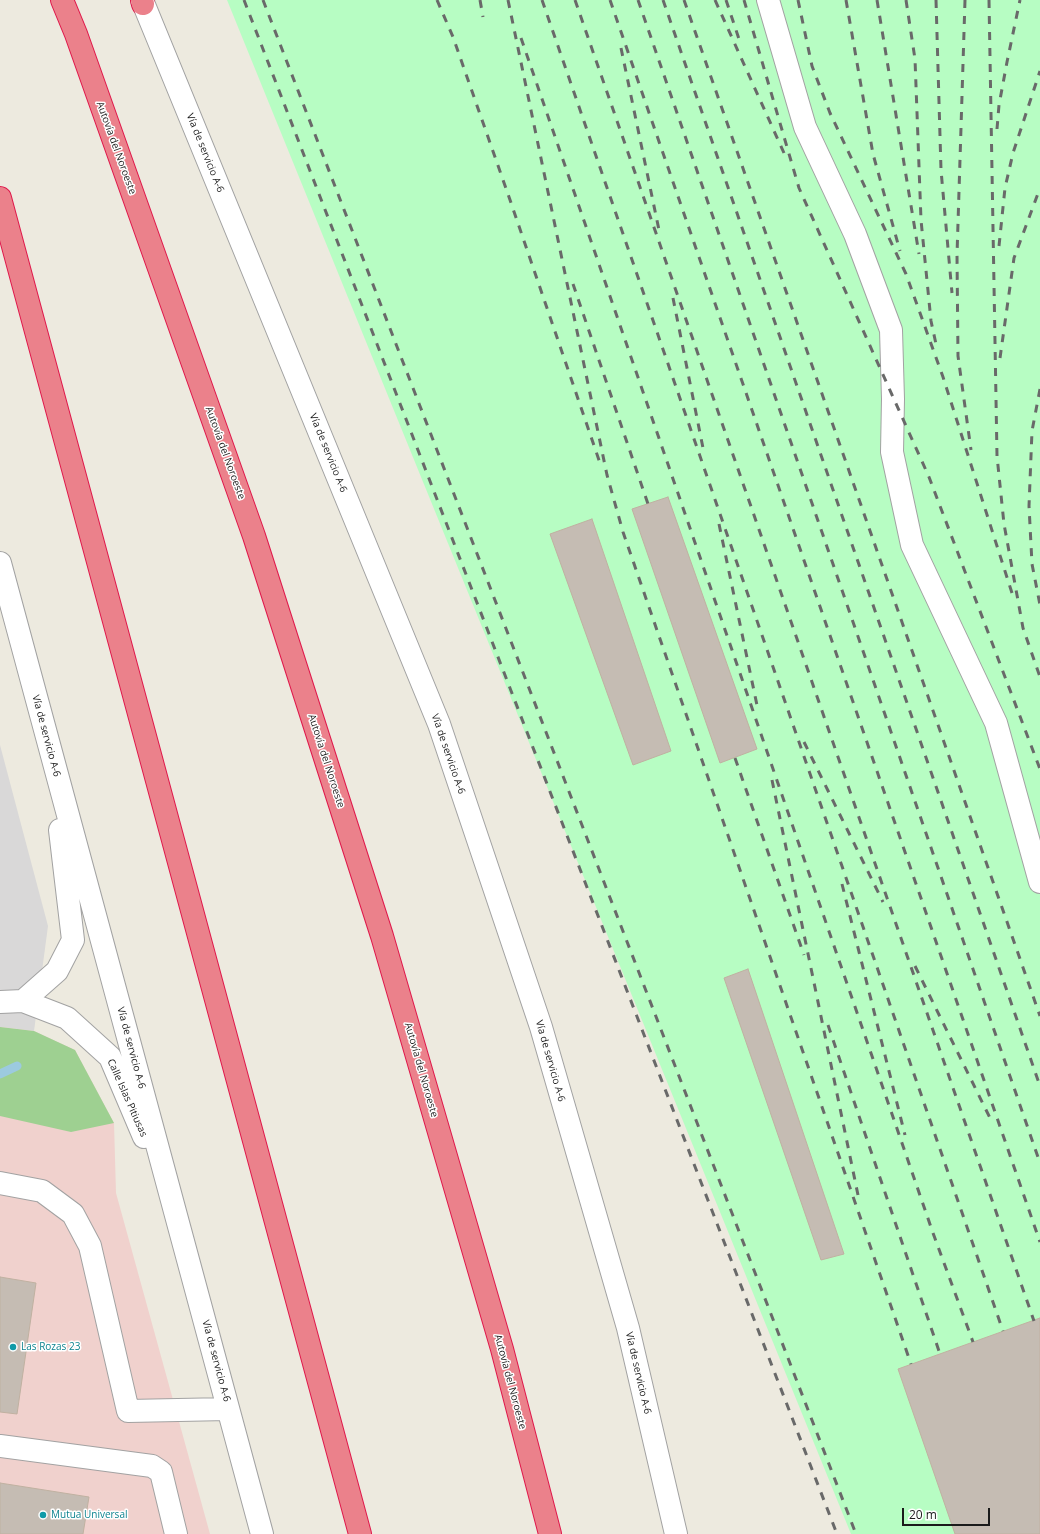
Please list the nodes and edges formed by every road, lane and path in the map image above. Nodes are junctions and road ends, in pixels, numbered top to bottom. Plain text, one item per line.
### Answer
1 (62, 0) edge
2 (768, 0) edge
3 (142, 1) edge
4 (0, 198) edge
5 (0, 563) edge
6 (52, 757) junction
7 (1040, 882) edge
8 (23, 1001) junction
9 (0, 1002) edge
10 (0, 1184) edge
11 (176, 1213) junction
12 (228, 1409) junction
13 (0, 1446) edge
14 (176, 1534) edge
15 (262, 1534) edge
16 (360, 1534) edge
17 (550, 1534) edge
18 (676, 1534) edge

1 - 17 highway, Autovía del Noroeste
2 - 7 street
3 - 18 street, Vía de servicio A-6
4 - 16 highway
5 - 6 street, Vía de servicio A-6
6 - 8 street
6 - 11 street, Vía de servicio A-6
8 - 9 street, Calle Islas Pitiusas
8 - 11 street, Calle Islas Pitiusas
10 - 12 street
11 - 12 street, Vía de servicio A-6
12 - 15 street, Vía de servicio A-6
13 - 14 street

